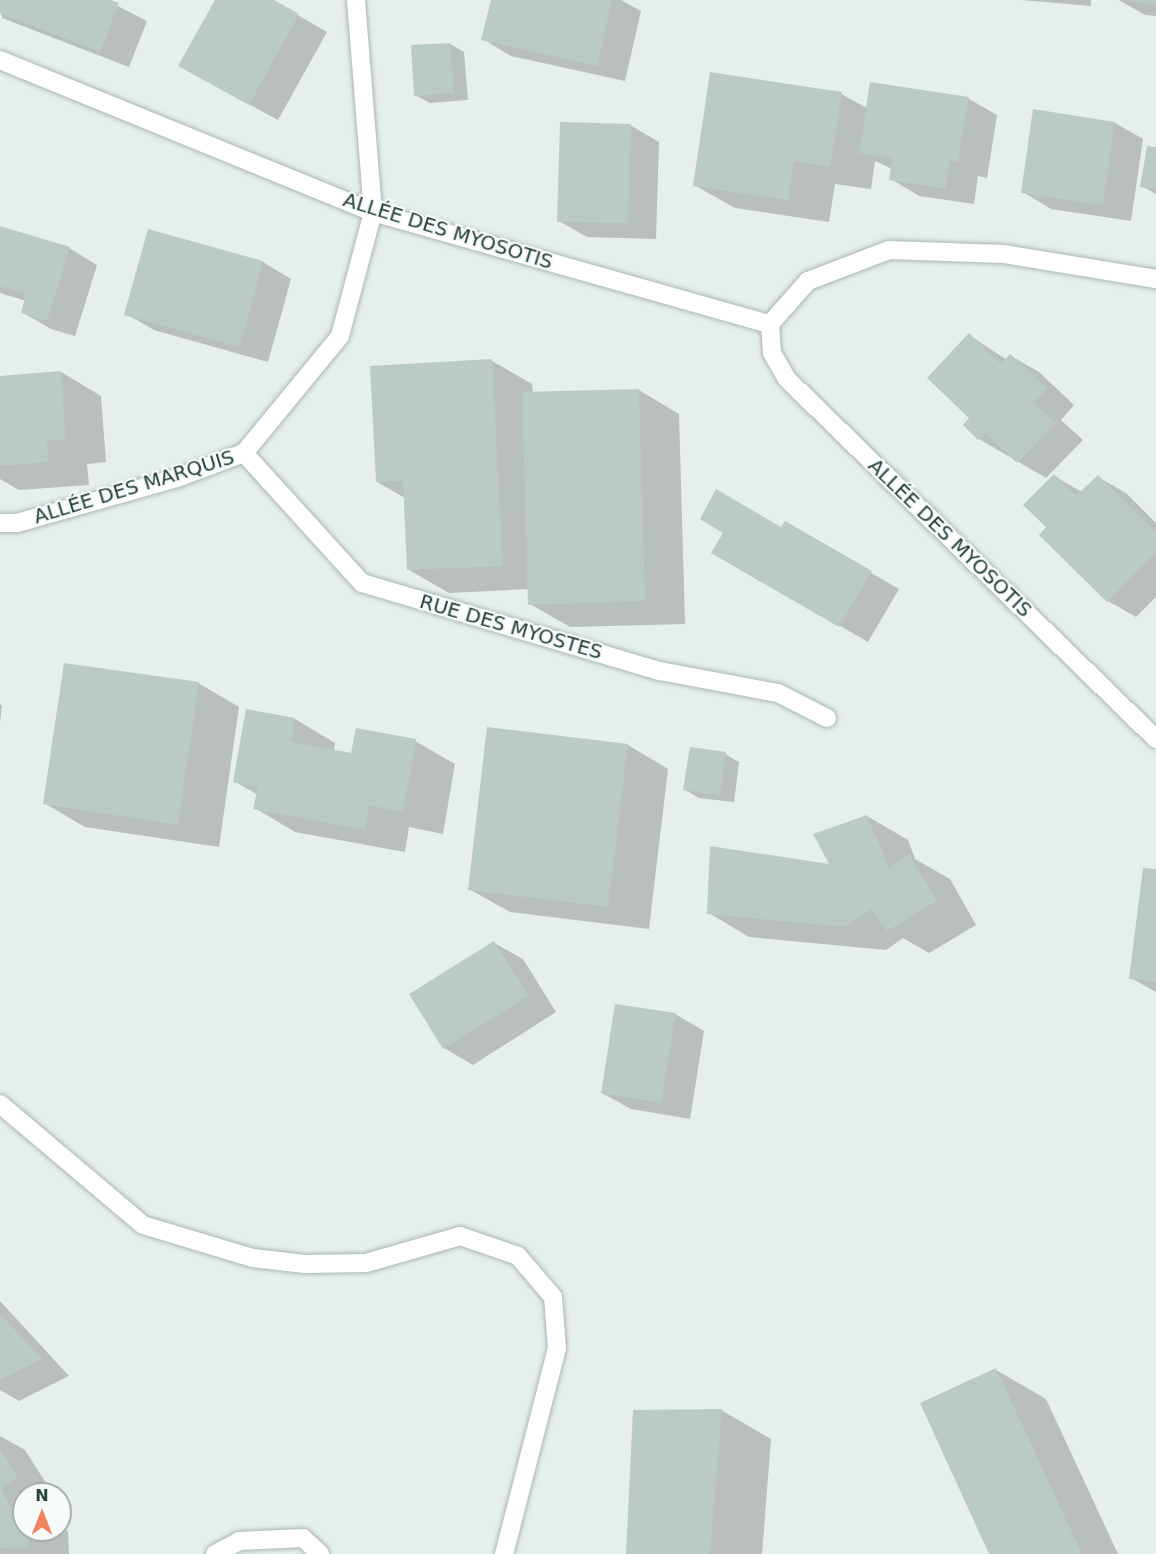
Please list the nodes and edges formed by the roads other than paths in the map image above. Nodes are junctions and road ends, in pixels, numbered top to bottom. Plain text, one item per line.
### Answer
1 (356, 0) edge
2 (0, 60) edge
3 (373, 212) junction
4 (1156, 279) edge
5 (770, 324) junction
6 (244, 453) junction
7 (0, 523) edge
8 (827, 718) dead end
9 (1156, 740) edge
10 (0, 1104) edge
11 (215, 1554) edge
12 (320, 1554) edge
13 (504, 1554) edge

1 - 3 street, ALLÉE DES MARQUIS
2 - 3 street, ALLÉE DES MYOSOTIS
3 - 5 street, ALLÉE DES MYOSOTIS
3 - 6 street, ALLÉE DES MARQUIS
4 - 5 street
5 - 9 street, ALLÉE DES MYOSOTIS
6 - 7 street, ALLÉE DES MARQUIS
6 - 8 street, RUE DES MYOSTES
10 - 13 street
11 - 12 street

